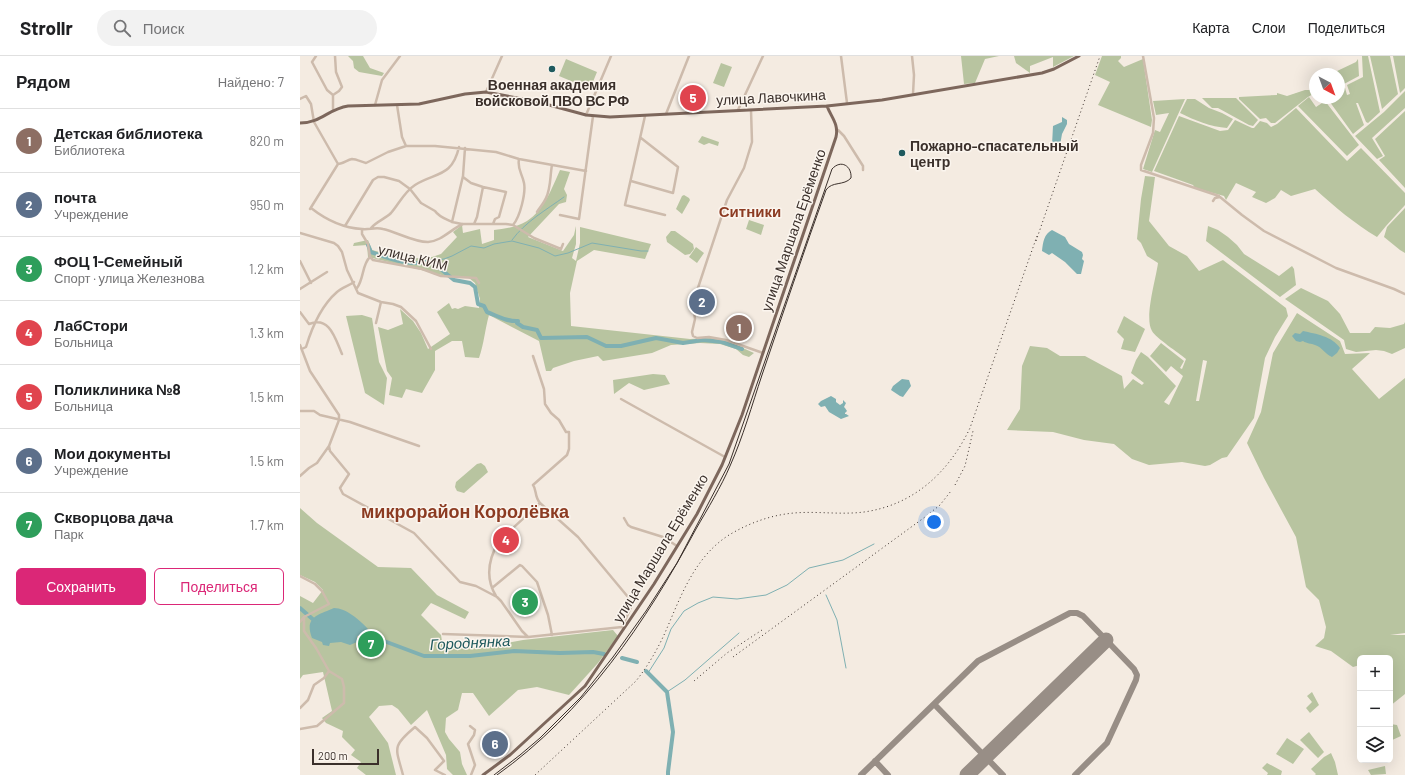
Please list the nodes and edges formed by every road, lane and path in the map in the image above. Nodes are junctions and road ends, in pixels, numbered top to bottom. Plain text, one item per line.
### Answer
1 (316, 56) edge
2 (335, 56) edge
3 (400, 56) edge
4 (502, 56) edge
5 (611, 56) edge
6 (690, 56) edge
7 (763, 56) edge
8 (840, 56) edge
9 (912, 56) edge
10 (1078, 56) edge
11 (1143, 56) edge
12 (1071, 58) edge
13 (486, 92) junction
14 (333, 94) junction
15 (913, 94) junction
16 (300, 98) edge
17 (847, 103) junction
18 (375, 105) junction
19 (397, 105) junction
20 (827, 106) junction
21 (333, 109) junction
22 (738, 110) junction
23 (751, 110) junction
24 (666, 114) junction
25 (586, 115) junction
26 (593, 116) junction
27 (645, 116) junction
28 (314, 122) junction
29 (300, 123) edge
30 (838, 130) junction
31 (641, 137) junction
32 (406, 146) junction
33 (459, 147) junction
34 (465, 148) junction
35 (519, 159) junction
36 (338, 164) junction
37 (552, 165) junction
38 (862, 170) dead end
39 (586, 171) junction
40 (463, 176) junction
41 (630, 181) junction
42 (483, 187) junction
43 (410, 189) junction
44 (1220, 197) junction
45 (1213, 201) dead end
46 (537, 212) dead end
47 (665, 214) dead end
48 (560, 215) dead end
49 (452, 222) junction
50 (463, 224) junction
51 (474, 224) junction
52 (494, 224) junction
53 (345, 226) junction
54 (513, 226) junction
55 (371, 228) junction
56 (362, 230) junction
57 (300, 233) edge
58 (563, 244) dead end
59 (370, 257) junction
60 (300, 261) edge
61 (327, 272) dead end
62 (311, 282) junction
63 (354, 282) junction
64 (478, 283) dead end
65 (356, 288) junction
66 (300, 289) edge
67 (1405, 294) edge
68 (381, 302) junction
69 (300, 312) edge
70 (316, 321) junction
71 (376, 323) dead end
72 (300, 345) edge
73 (302, 349) junction
74 (430, 349) dead end
75 (763, 353) junction
76 (342, 354) dead end
77 (533, 356) dead end
78 (620, 399) dead end
79 (300, 411) edge
80 (339, 420) junction
81 (330, 446) junction
82 (419, 446) dead end
83 (725, 457) junction
84 (300, 476) edge
85 (540, 503) junction
86 (624, 518) dead end
87 (677, 546) junction
88 (300, 576) edge
89 (492, 588) junction
90 (497, 597) junction
91 (304, 617) junction
92 (300, 622) edge
93 (623, 628) junction
94 (443, 634) dead end
95 (552, 635) junction
96 (528, 637) junction
97 (329, 670) junction
98 (300, 708) edge
99 (470, 726) dead end
100 (300, 730) edge
101 (403, 775) edge
102 (445, 775) edge
103 (471, 775) edge
104 (483, 775) edge

1 - 14 street
2 - 14 street
3 - 18 street
4 - 13 street
5 - 25 street
6 - 24 street
7 - 22 street
8 - 17 street
9 - 15 street
10 - 12 main road, улица Лавочкина
11 - 44 street
12 - 15 main road, улица Лавочкина
13 - 19 main road, улица Лавочкина
13 - 25 main road, улица Лавочкина
14 - 21 street
15 - 17 main road, улица Лавочкина
16 - 28 street
17 - 20 main road, улица Лавочкина
18 - 19 main road, улица Лавочкина
18 - 21 main road, улица Лавочкина
19 - 32 street
20 - 23 main road, улица Лавочкина
20 - 30 main road
21 - 28 main road, улица Лавочкина
22 - 23 main road, улица Лавочкина
22 - 24 main road, улица Лавочкина
23 - 75 street
24 - 27 main road, улица Лавочкина
25 - 26 main road, улица Лавочкина
26 - 27 main road, улица Лавочкина
26 - 39 street
27 - 31 street
28 - 29 main road
28 - 36 street
30 - 38 street
30 - 75 main road, улица Маршала Ерёменко
31 - 41 street
31 - 41 street
32 - 33 street
32 - 36 street
33 - 34 street
33 - 43 street
34 - 35 street
34 - 40 street
35 - 37 street
35 - 54 street
36 - 53 street
37 - 39 street
37 - 46 street
39 - 48 street
40 - 42 street
40 - 49 street
41 - 47 street
42 - 51 street
42 - 52 street
43 - 49 street
43 - 53 street
43 - 55 street
44 - 45 street
44 - 67 street
49 - 50 street
50 - 51 street
50 - 55 street
51 - 52 street
52 - 54 street
53 - 56 street
54 - 58 street
55 - 56 street
56 - 59 street, улица КИМ
57 - 63 street
59 - 64 street, улица КИМ
59 - 65 street
60 - 62 street
61 - 62 street
62 - 66 street
63 - 65 street
63 - 70 street
65 - 68 street
68 - 71 street
68 - 74 street
69 - 70 street
70 - 73 street
70 - 76 street
72 - 73 street
73 - 80 street
75 - 83 main road, улица Маршала Ерёменко
77 - 85 street
78 - 83 street
79 - 80 street
80 - 81 street
80 - 82 street
81 - 84 street
81 - 90 street
83 - 87 main road, улица Маршала Ерёменко
85 - 89 street
85 - 93 street
86 - 87 street
87 - 93 main road, улица Маршала Ерёменко
88 - 91 street
89 - 90 street
89 - 95 street
90 - 96 street
91 - 92 street
91 - 97 street
93 - 95 street
93 - 104 main road, улица Маршала Ерёменко
94 - 96 street
95 - 96 street
97 - 98 street
97 - 100 street
99 - 103 street
101 - 102 street

